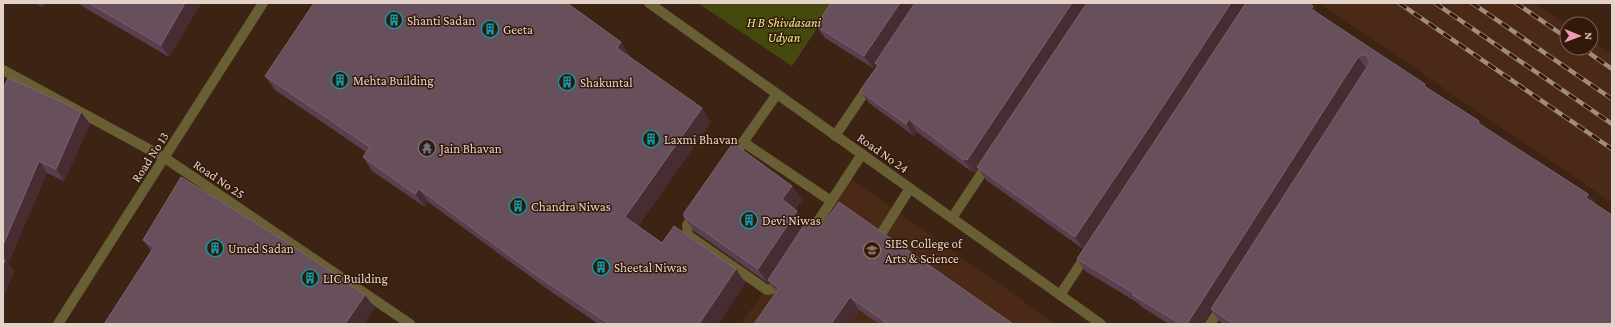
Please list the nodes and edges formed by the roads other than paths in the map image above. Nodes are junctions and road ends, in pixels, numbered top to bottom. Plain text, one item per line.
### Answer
1 (263, 3) edge
2 (649, 3) edge
3 (3, 70) edge
4 (878, 72) edge
5 (776, 94) junction
6 (836, 136) junction
7 (743, 142) junction
8 (997, 151) edge
9 (862, 154) junction
10 (164, 158) junction
11 (726, 167) edge
12 (910, 188) junction
13 (831, 202) junction
14 (700, 206) edge
15 (952, 218) junction
16 (883, 231) edge
17 (802, 246) edge
18 (1093, 246) edge
19 (785, 271) edge
20 (1060, 295) junction
21 (1227, 298) edge
22 (1095, 322) edge
23 (58, 324) edge
24 (410, 324) edge
25 (1210, 324) edge

1 - 10 street, Road No 13
2 - 5 street, Road No 24
3 - 10 street, Road No 25
4 - 6 street
5 - 6 street, Road No 24
5 - 7 street
6 - 9 street, Road No 24
7 - 11 street
7 - 13 street
8 - 15 street
9 - 12 street, Road No 24
9 - 13 street
10 - 23 street, Road No 13
10 - 24 street, Road No 25
12 - 15 street, Road No 24
12 - 16 street
13 - 17 street
14 - 19 street
15 - 20 street, Road No 24
18 - 20 street
20 - 22 street, Road No 24
21 - 25 street

